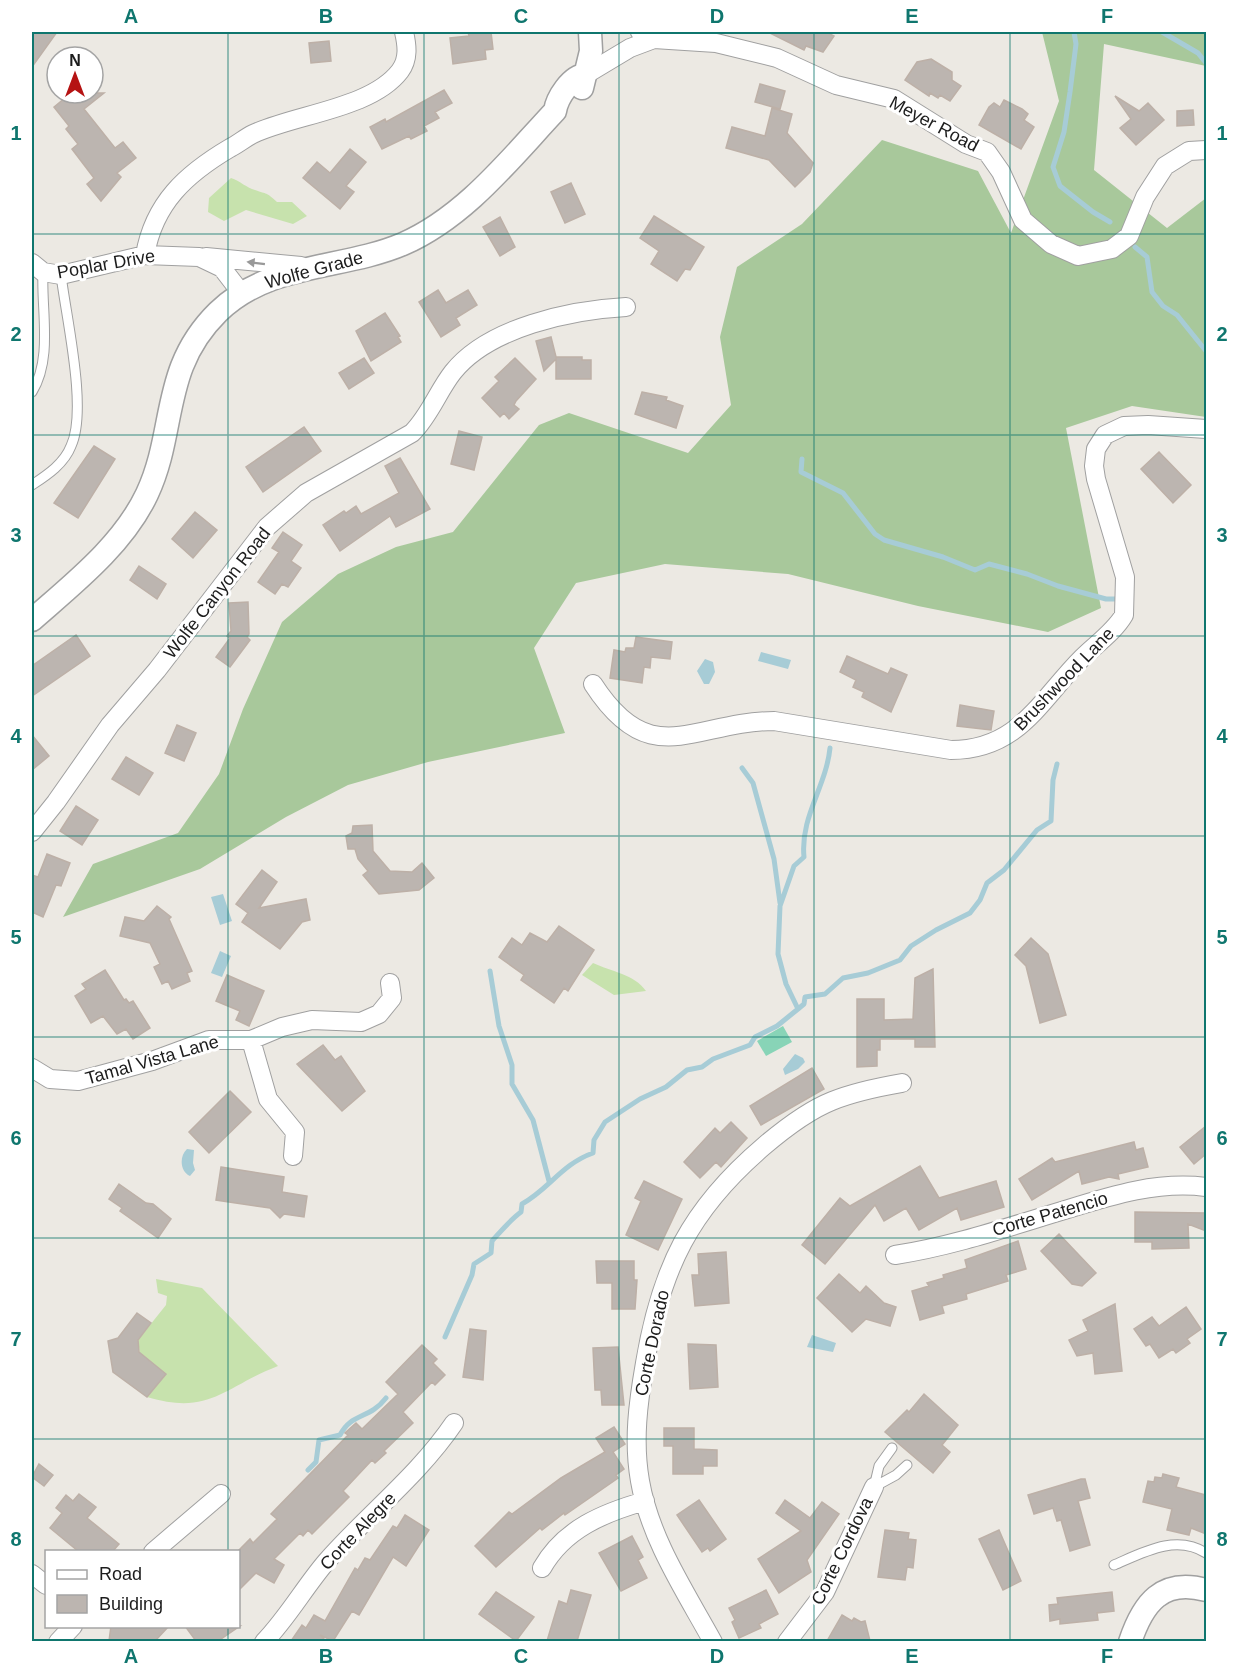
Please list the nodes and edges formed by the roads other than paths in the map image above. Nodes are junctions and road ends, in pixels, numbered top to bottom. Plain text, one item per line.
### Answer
1 (404, 32) edge
2 (590, 32) edge
3 (647, 35) edge
4 (585, 75) junction
5 (1206, 150) edge
6 (145, 255) junction
7 (190, 256) junction
8 (315, 267) junction
9 (45, 270) edge
10 (242, 294) junction
11 (626, 307) dead end
12 (32, 392) edge
13 (1206, 429) edge
14 (32, 485) edge
15 (32, 620) edge
16 (593, 684) dead end
17 (32, 832) edge
18 (390, 983) dead end
19 (251, 1040) junction
20 (32, 1068) edge
21 (902, 1083) dead end
22 (294, 1156) dead end
23 (1206, 1187) edge
24 (895, 1255) dead end
25 (454, 1423) dead end
26 (892, 1448) dead end
27 (907, 1465) dead end
28 (874, 1487) junction
29 (221, 1494) dead end
30 (645, 1501) junction
31 (154, 1550) edge
32 (1206, 1553) edge
33 (1114, 1565) dead end
34 (542, 1568) dead end
35 (32, 1574) edge
36 (45, 1583) edge
37 (1206, 1590) edge
38 (71, 1628) edge
39 (58, 1641) edge
40 (264, 1641) edge
41 (713, 1641) edge
42 (787, 1641) edge
43 (1130, 1641) edge

1 - 6 street
2 - 4 street
3 - 4 street, Wolfe Grade
3 - 5 street, Meyer Road
4 - 8 street, Wolfe Grade
6 - 7 street, Poplar Drive
6 - 9 street, Poplar Drive
8 -> 7 street
7 - 10 street, Poplar Drive
8 - 10 street, Wolfe Grade
9 - 12 lane
9 - 14 lane
10 - 15 street, Wolfe Grade
11 - 17 street, Wolfe Canyon Road
13 - 16 street, Brushwood Lane
18 - 19 street, Tamal Vista Lane
19 - 20 street, Tamal Vista Lane
19 - 22 street
21 - 30 street, Corte Dorado
23 - 24 street, Corte Patencio
25 - 40 street, Corte Alegre
26 - 28 lane
27 - 28 lane
28 - 42 street, Corte Cordova
29 - 31 street
30 - 34 street
30 - 41 street, Corte Dorado
32 - 33 lane
35 - 36 street
37 - 43 street
38 - 39 street

